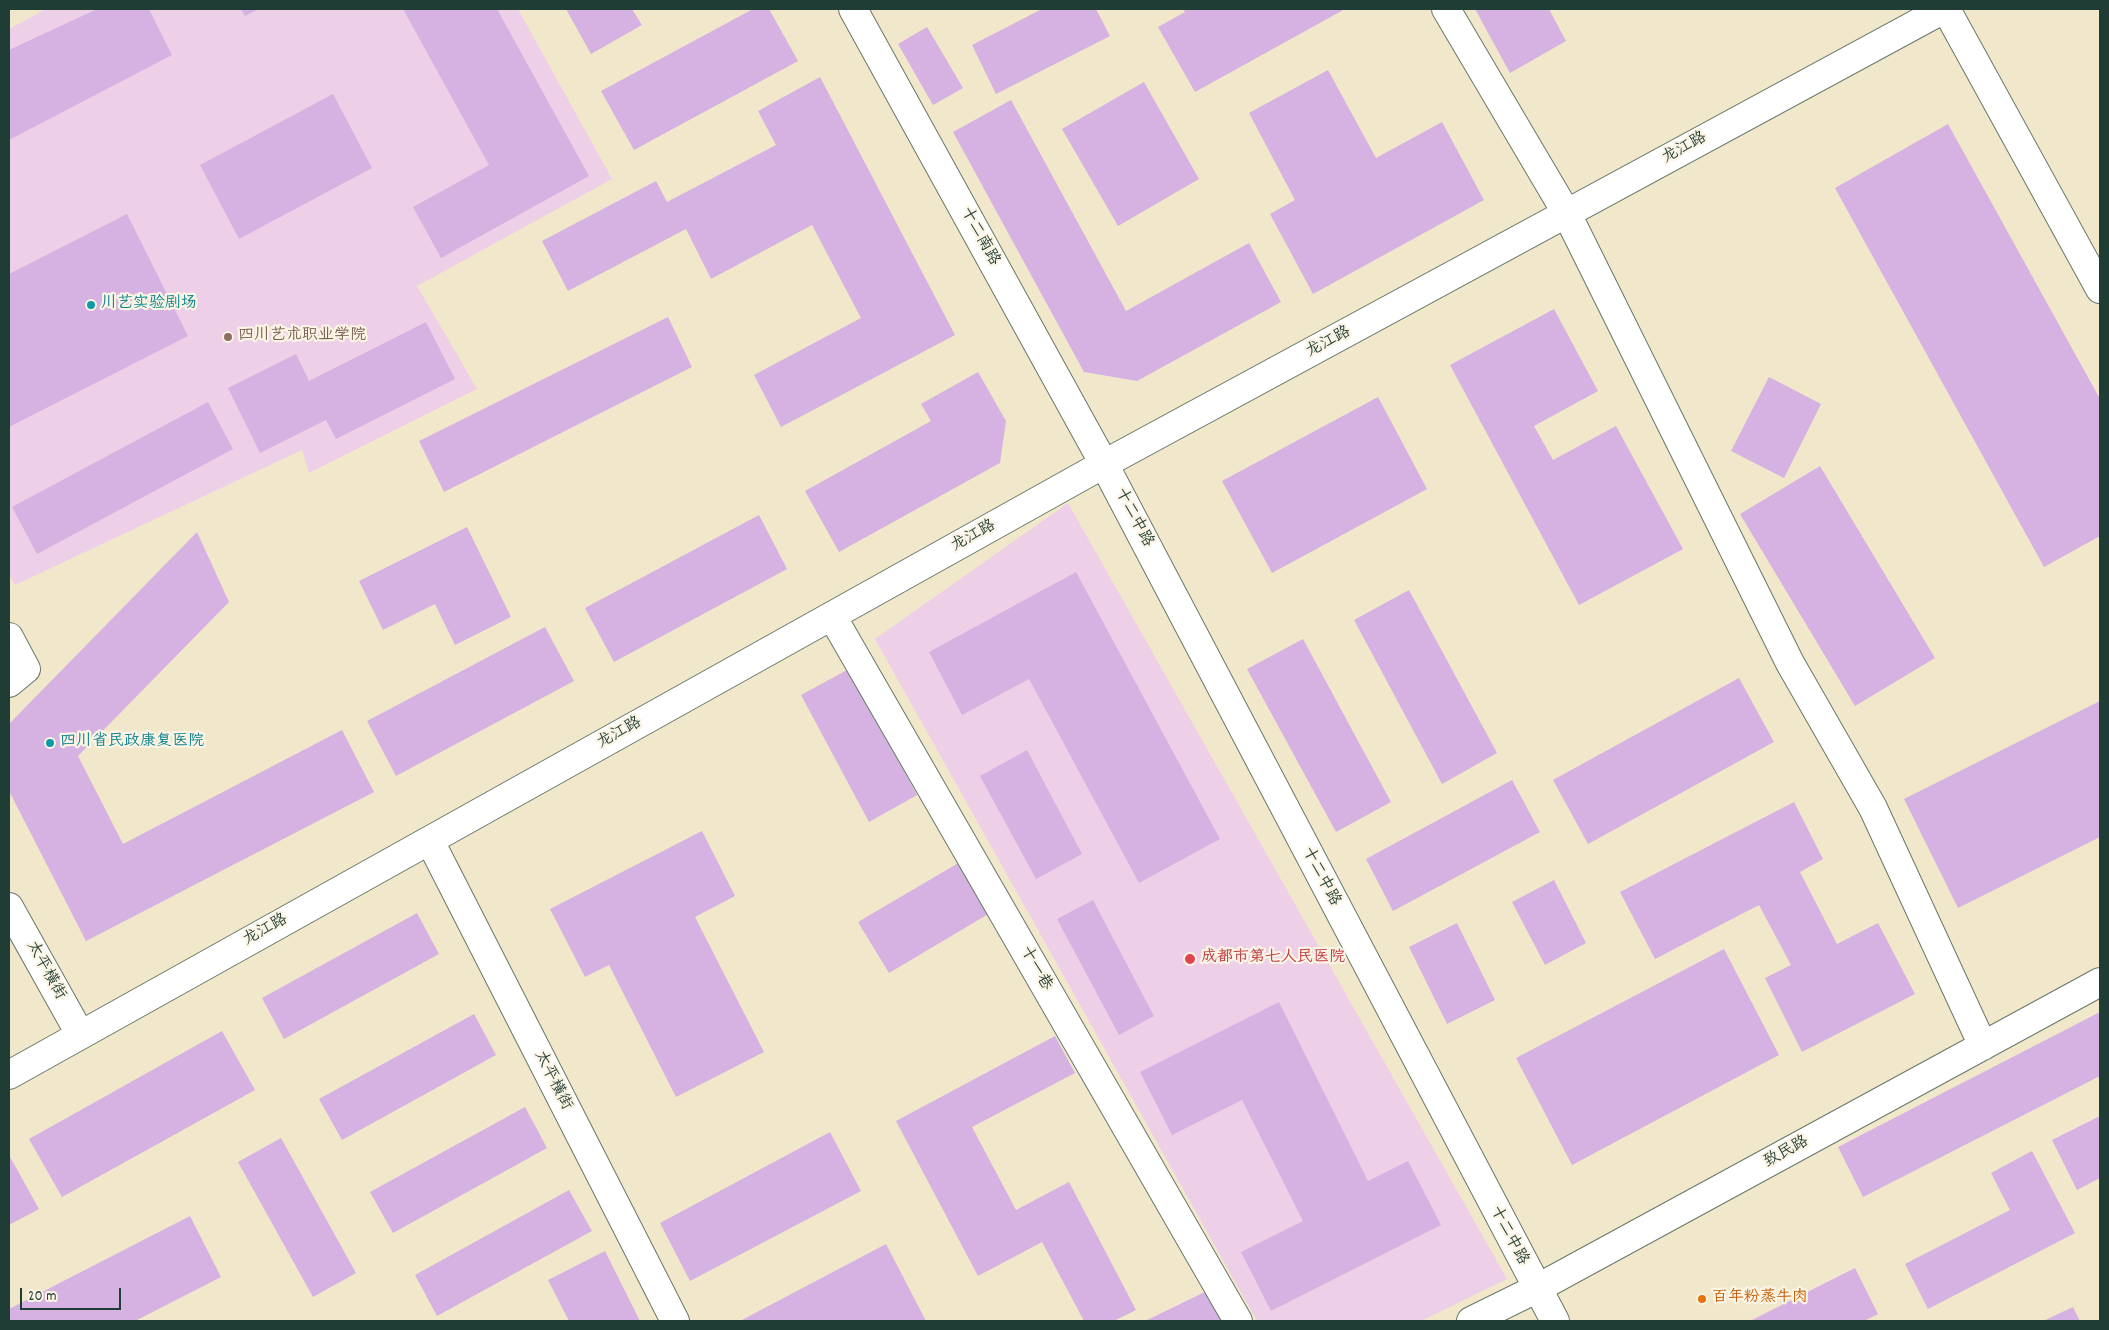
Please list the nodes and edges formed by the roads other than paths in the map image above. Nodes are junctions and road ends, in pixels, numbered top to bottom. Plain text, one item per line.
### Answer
1 (853, 9) edge
2 (1446, 9) edge
3 (1945, 9) edge
4 (1567, 214) junction
5 (2100, 289) edge
6 (1104, 464) junction
7 (832, 616) junction
8 (9, 637) edge
9 (9, 683) edge
10 (430, 841) junction
11 (9, 907) edge
12 (2100, 982) edge
13 (80, 1034) junction
14 (1983, 1046) junction
15 (9, 1075) edge
16 (1536, 1289) junction
17 (675, 1321) edge
18 (1238, 1321) edge
19 (1472, 1321) edge
20 (1555, 1321) edge

1 - 6 street, 十二南路
2 - 4 street
3 - 4 street, 龙江路
3 - 5 street
4 - 6 street, 龙江路
4 - 14 street
6 - 7 street, 龙江路
6 - 16 street, 十二中路
7 - 10 street, 龙江路
7 - 18 street, 十一巷
8 - 9 street
10 - 13 street, 龙江路
10 - 17 street, 太平横街
11 - 13 street, 太平横街
12 - 14 street, 致民路
13 - 15 street, 龙江路
14 - 16 street, 致民路
16 - 19 street, 致民路
16 - 20 street, 十二中路

